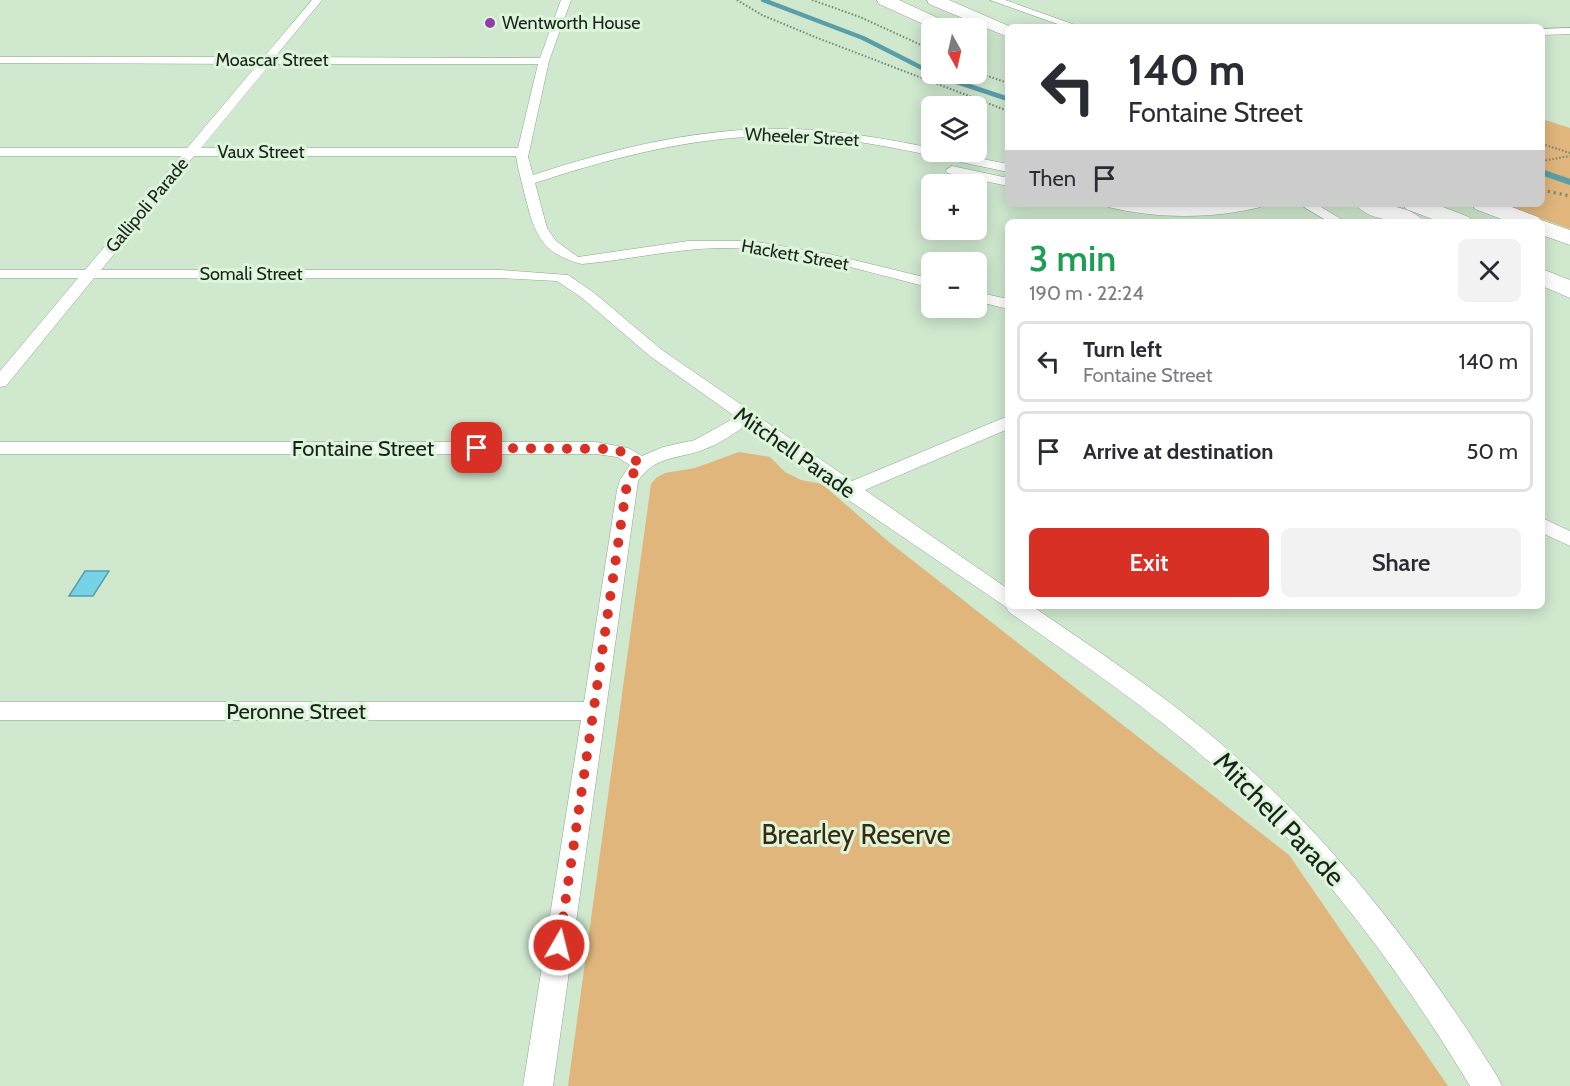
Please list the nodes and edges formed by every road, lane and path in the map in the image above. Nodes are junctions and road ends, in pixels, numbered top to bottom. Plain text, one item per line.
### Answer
1 (318, 0) edge
2 (566, 0) edge
3 (737, 0) edge
4 (812, 0) edge
5 (885, 0) edge
6 (935, 0) edge
7 (995, 0) edge
8 (924, 18) edge
9 (1067, 24) edge
10 (1005, 31) edge
11 (1545, 32) edge
12 (1570, 32) edge
13 (921, 45) edge
14 (0, 60) edge
15 (267, 60) junction
16 (544, 61) junction
17 (987, 76) edge
18 (1005, 82) edge
19 (1005, 106) edge
20 (995, 107) junction
21 (1005, 110) edge
22 (1545, 145) edge
23 (0, 152) edge
24 (191, 152) junction
25 (523, 152) junction
26 (1570, 155) edge
27 (1545, 160) edge
28 (1005, 167) edge
29 (1005, 181) edge
30 (528, 186) junction
31 (1545, 191) edge
32 (1570, 196) edge
33 (1132, 207) edge
34 (1235, 207) edge
35 (1312, 207) edge
36 (1374, 207) edge
37 (1422, 207) edge
38 (1491, 207) edge
39 (1334, 219) edge
40 (1404, 219) edge
41 (1453, 219) edge
42 (1522, 219) edge
43 (1545, 228) edge
44 (1570, 238) edge
45 (551, 243) junction
46 (1545, 256) edge
47 (580, 265) junction
48 (1570, 267) edge
49 (553, 271) junction
50 (0, 274) edge
51 (89, 274) junction
52 (1545, 278) edge
53 (921, 281) edge
54 (1570, 290) edge
55 (589, 294) junction
56 (987, 299) edge
57 (1005, 303) edge
58 (0, 382) edge
59 (747, 418) junction
60 (1005, 423) edge
61 (0, 448) edge
62 (641, 464) junction
63 (848, 490) junction
64 (1545, 526) edge
65 (1570, 539) edge
66 (1005, 598) edge
67 (1020, 609) edge
68 (0, 711) edge
69 (593, 711) junction
70 (538, 1086) edge
71 (1487, 1086) edge

1 - 15 street, Gallipoli Parade
2 - 16 street
3 - 20 path
4 - 13 path
5 - 8 highway
6 - 10 highway
7 - 9 street
11 - 12 street
14 - 15 street, Moascar Street
15 - 16 street, Moascar Street
15 - 24 street, Gallipoli Parade
16 - 25 street
17 - 18 path
19 - 20 path
20 - 21 path
22 - 26 path
23 - 24 street, Vaux Street
24 - 25 street, Vaux Street
24 - 51 street, Gallipoli Parade
25 - 30 street
26 - 27 path
28 - 30 street, Wheeler Street
29 - 30 street, Wheeler Street
30 - 45 street
31 - 32 path
33 - 34 street
35 - 39 street
36 - 40 highway
37 - 41 highway
38 - 42 highway
43 - 44 highway
45 - 47 street
45 - 49 street
46 - 48 highway
47 - 49 street
47 - 49 street
47 - 53 street, Hackett Street
47 - 55 street, Mitchell Parade
49 - 51 street, Somali Street
49 - 55 street, Mitchell Parade
50 - 51 street, Somali Street
51 - 58 street, Gallipoli Parade
52 - 54 highway
55 - 59 street, Mitchell Parade
56 - 57 street
59 - 62 street
59 - 63 street, Mitchell Parade
60 - 63 street
61 - 62 street, Fontaine Street
62 - 69 street
63 - 66 street, Mitchell Parade
64 - 65 street
67 - 71 street, Mitchell Parade
68 - 69 street, Peronne Street
69 - 70 street

